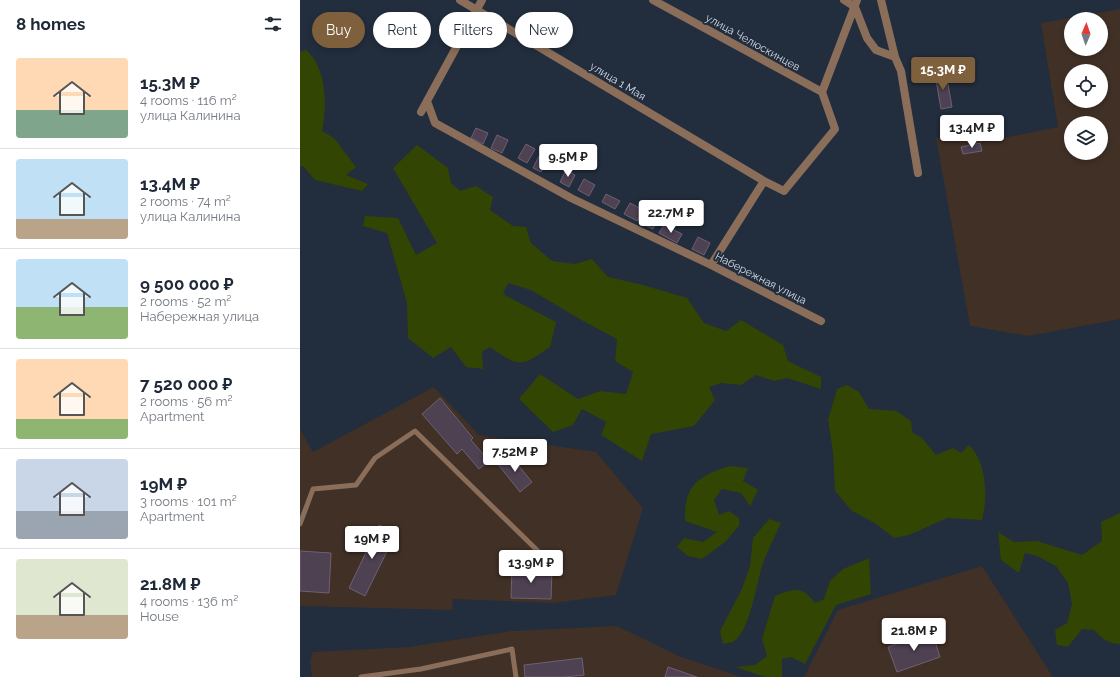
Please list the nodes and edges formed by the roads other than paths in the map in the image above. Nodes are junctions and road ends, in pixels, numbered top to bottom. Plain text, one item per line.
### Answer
1 (460, 0) edge
2 (482, 0) edge
3 (654, 0) edge
4 (844, 0) edge
5 (880, 0) edge
6 (856, 3) edge
7 (477, 10) junction
8 (895, 57) junction
9 (822, 92) junction
10 (427, 101) junction
11 (421, 112) dead end
12 (918, 173) dead end
13 (764, 181) junction
14 (711, 265) junction
15 (821, 321) dead end
16 (300, 524) edge
17 (546, 558) dead end
18 (361, 677) edge
19 (516, 677) edge

1 - 7 street, улица 1 Мая
2 - 7 street
3 - 9 street, улица Челюскинцев
4 - 6 street
5 - 8 street
6 - 8 street
6 - 9 street
7 - 10 street
7 - 13 street, улица 1 Мая
8 - 12 street
9 - 13 street, улица 1 Мая
10 - 11 street
10 - 14 street, Набережная улица
13 - 14 street
14 - 15 street, Набережная улица
16 - 17 lane
18 - 19 lane

